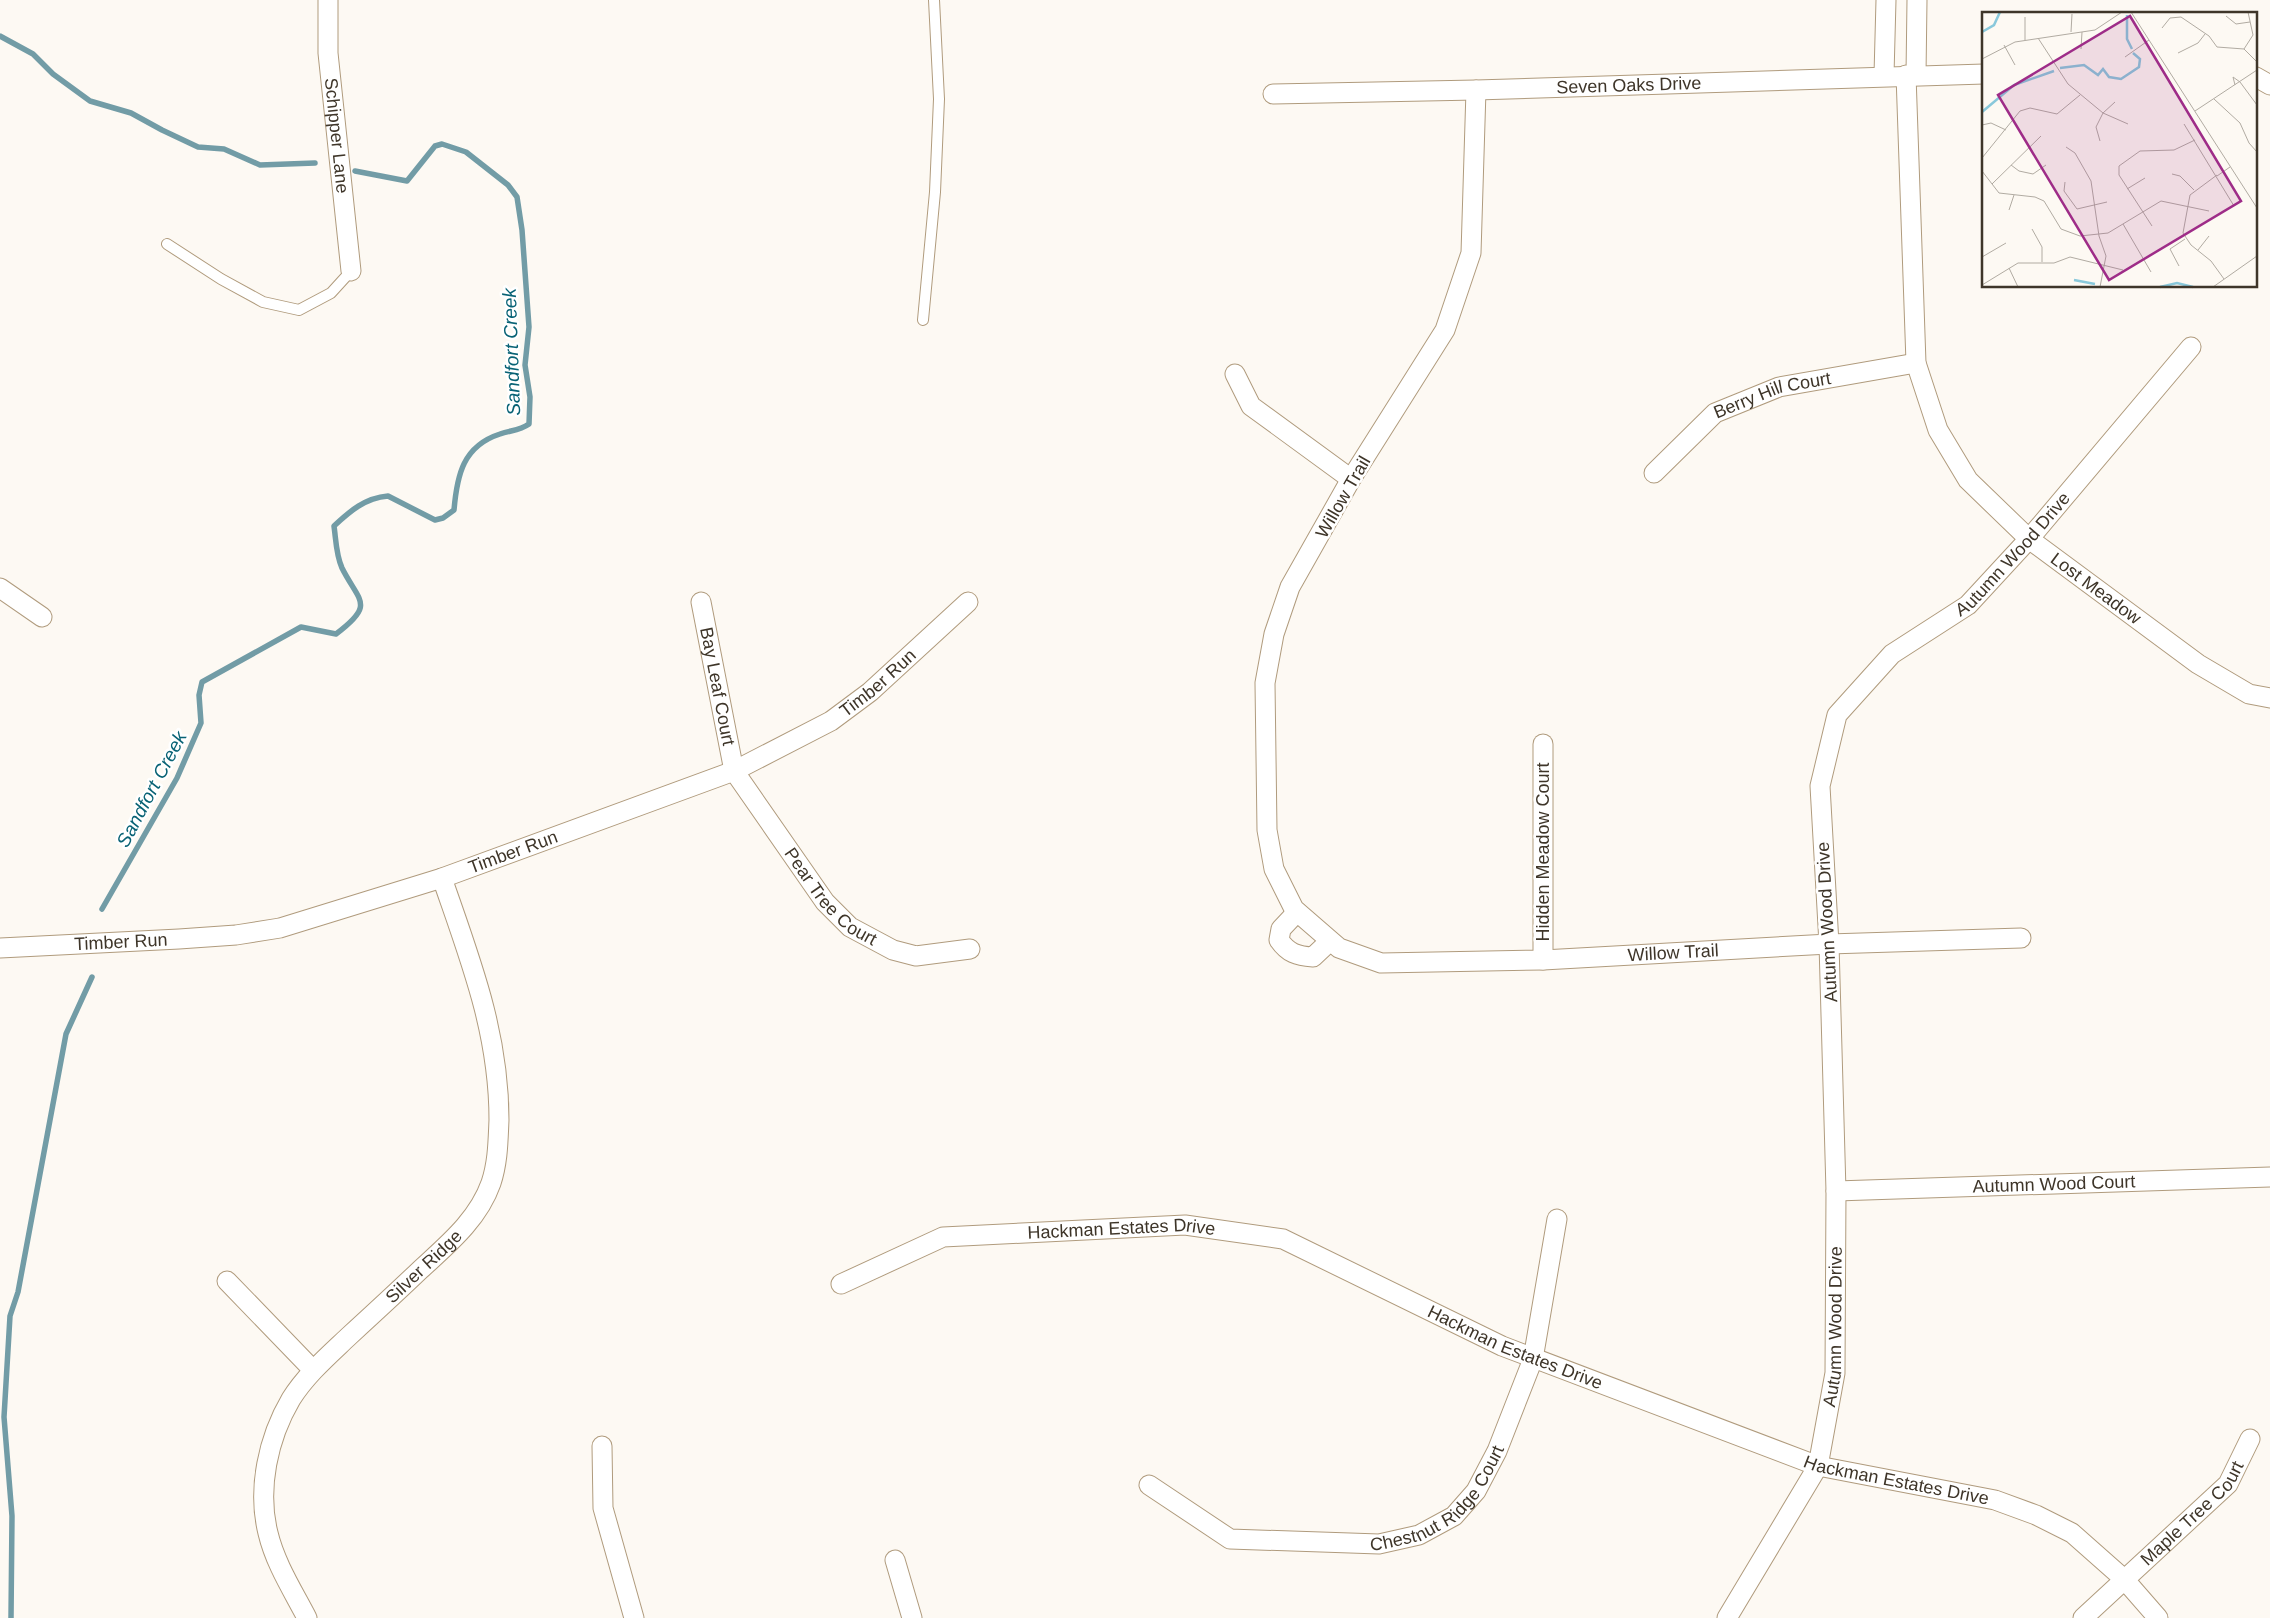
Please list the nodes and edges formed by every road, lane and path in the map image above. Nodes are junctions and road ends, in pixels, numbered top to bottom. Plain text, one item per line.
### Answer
1 (328, 0) edge
2 (934, 0) edge
3 (1886, 0) edge
4 (1917, 0) edge
5 (1982, 74) edge
6 (1884, 75) junction
7 (1911, 75) junction
8 (2258, 78) edge
9 (2270, 85) edge
10 (1476, 90) junction
11 (1273, 94) dead end
12 (167, 244) dead end
13 (351, 271) joint
14 (923, 320) dead end
15 (2191, 347) dead end
16 (1916, 363) junction
17 (1235, 374) dead end
18 (1654, 473) dead end
19 (1351, 480) junction
20 (2029, 538) junction
21 (0, 588) edge
22 (702, 602) dead end
23 (968, 602) dead end
24 (42, 617) dead end
25 (2270, 698) edge
26 (1543, 744) dead end
27 (734, 771) junction
28 (442, 878) junction
29 (1297, 912) junction
30 (2021, 938) dead end
31 (1330, 941) junction
32 (1829, 944) junction
33 (0, 948) edge
34 (970, 949) dead end
35 (1543, 960) junction
36 (2270, 1177) edge
37 (1836, 1191) junction
38 (1557, 1219) dead end
39 (227, 1281) dead end
40 (841, 1284) dead end
41 (1533, 1359) junction
42 (313, 1370) junction
43 (2250, 1439) dead end
44 (602, 1446) dead end
45 (1818, 1466) junction
46 (1149, 1485) dead end
47 (895, 1560) dead end
48 (2124, 1579) junction
49 (307, 1618) edge
50 (634, 1618) edge
51 (912, 1618) edge
52 (1727, 1618) edge
53 (2082, 1618) edge
54 (2158, 1618) edge

1 - 13 street, Schipper Lane
2 - 14 lane
3 - 6 street
4 - 7 street
5 - 7 street, Seven Oaks Drive
6 - 7 street, Seven Oaks Drive
6 - 10 street, Seven Oaks Drive
7 - 16 street
8 - 9 street
10 - 11 street, Seven Oaks Drive
10 - 19 street, Willow Trail
12 - 13 lane
15 - 20 street, Autumn Wood Drive
16 - 18 street, Berry Hill Court
16 - 20 street, Lost Meadow
17 - 19 street
19 - 29 street, Willow Trail
20 - 25 street, Lost Meadow
20 - 32 street, Autumn Wood Drive
21 - 24 street
22 - 27 street, Bay Leaf Court
23 - 27 street, Timber Run
26 - 35 street, Hidden Meadow Court
27 - 28 street, Timber Run
27 - 34 street, Pear Tree Court
28 - 33 street, Timber Run
28 - 42 street, Silver Ridge
29 - 31 street, Willow Trail
29 - 31 street
30 - 32 street, Willow Trail
31 - 35 street, Willow Trail
32 - 35 street, Willow Trail
32 - 37 street, Autumn Wood Drive
36 - 37 street, Autumn Wood Court
37 - 45 street, Autumn Wood Drive
38 - 41 street, Chestnut Ridge Court
39 - 42 street
40 - 41 street, Hackman Estates Drive
41 - 45 street, Hackman Estates Drive
41 - 46 street, Chestnut Ridge Court
42 - 49 street, Silver Ridge
43 - 48 street, Maple Tree Court
44 - 50 street
45 - 48 street, Hackman Estates Drive
45 - 52 street, Autumn Wood Drive
47 - 51 street
48 - 53 street, Maple Tree Court
48 - 54 street, Hackman Estates Drive

